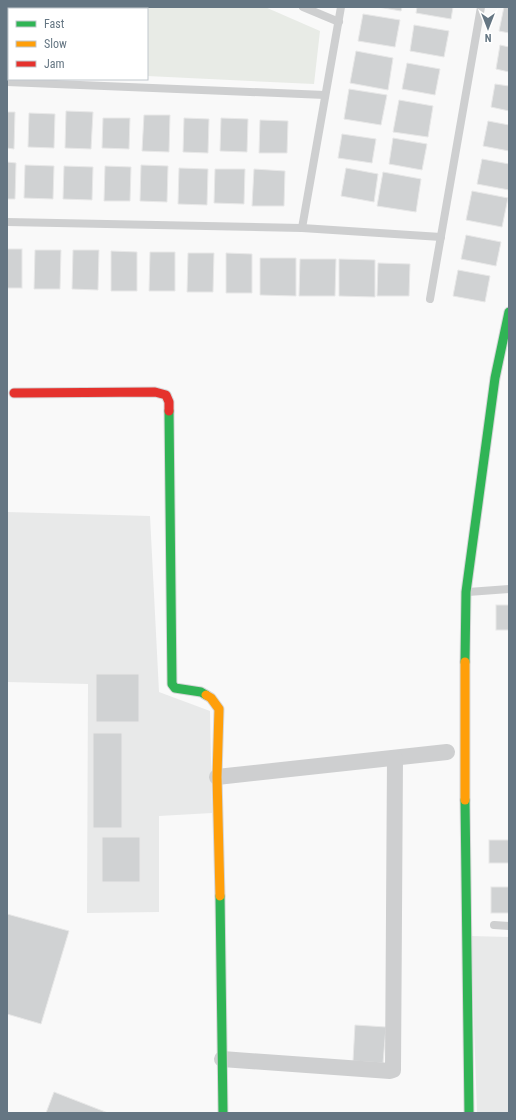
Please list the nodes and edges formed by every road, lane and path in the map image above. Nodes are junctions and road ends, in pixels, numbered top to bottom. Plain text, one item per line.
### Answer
1 (304, 7) edge
2 (341, 7) edge
3 (481, 7) edge
4 (339, 22) junction
5 (7, 82) edge
6 (325, 95) junction
7 (7, 222) edge
8 (302, 228) junction
9 (441, 237) junction
10 (430, 299) dead end
11 (509, 312) edge
12 (14, 393) dead end
13 (509, 589) edge
14 (466, 592) junction
15 (447, 752) dead end
16 (395, 758) junction
17 (217, 777) junction
18 (494, 925) dead end
19 (509, 926) edge
20 (222, 1059) junction
21 (223, 1113) edge
22 (469, 1113) edge

1 - 4 lane
2 - 4 lane
3 - 9 lane
4 - 6 lane
5 - 6 lane
6 - 8 lane
7 - 8 lane
8 - 9 lane
9 - 10 lane
11 - 14 street
12 - 17 street
13 - 14 lane
14 - 22 street
15 - 16 street
16 - 17 street
16 - 20 street
17 - 20 street
18 - 19 lane
20 - 21 street

